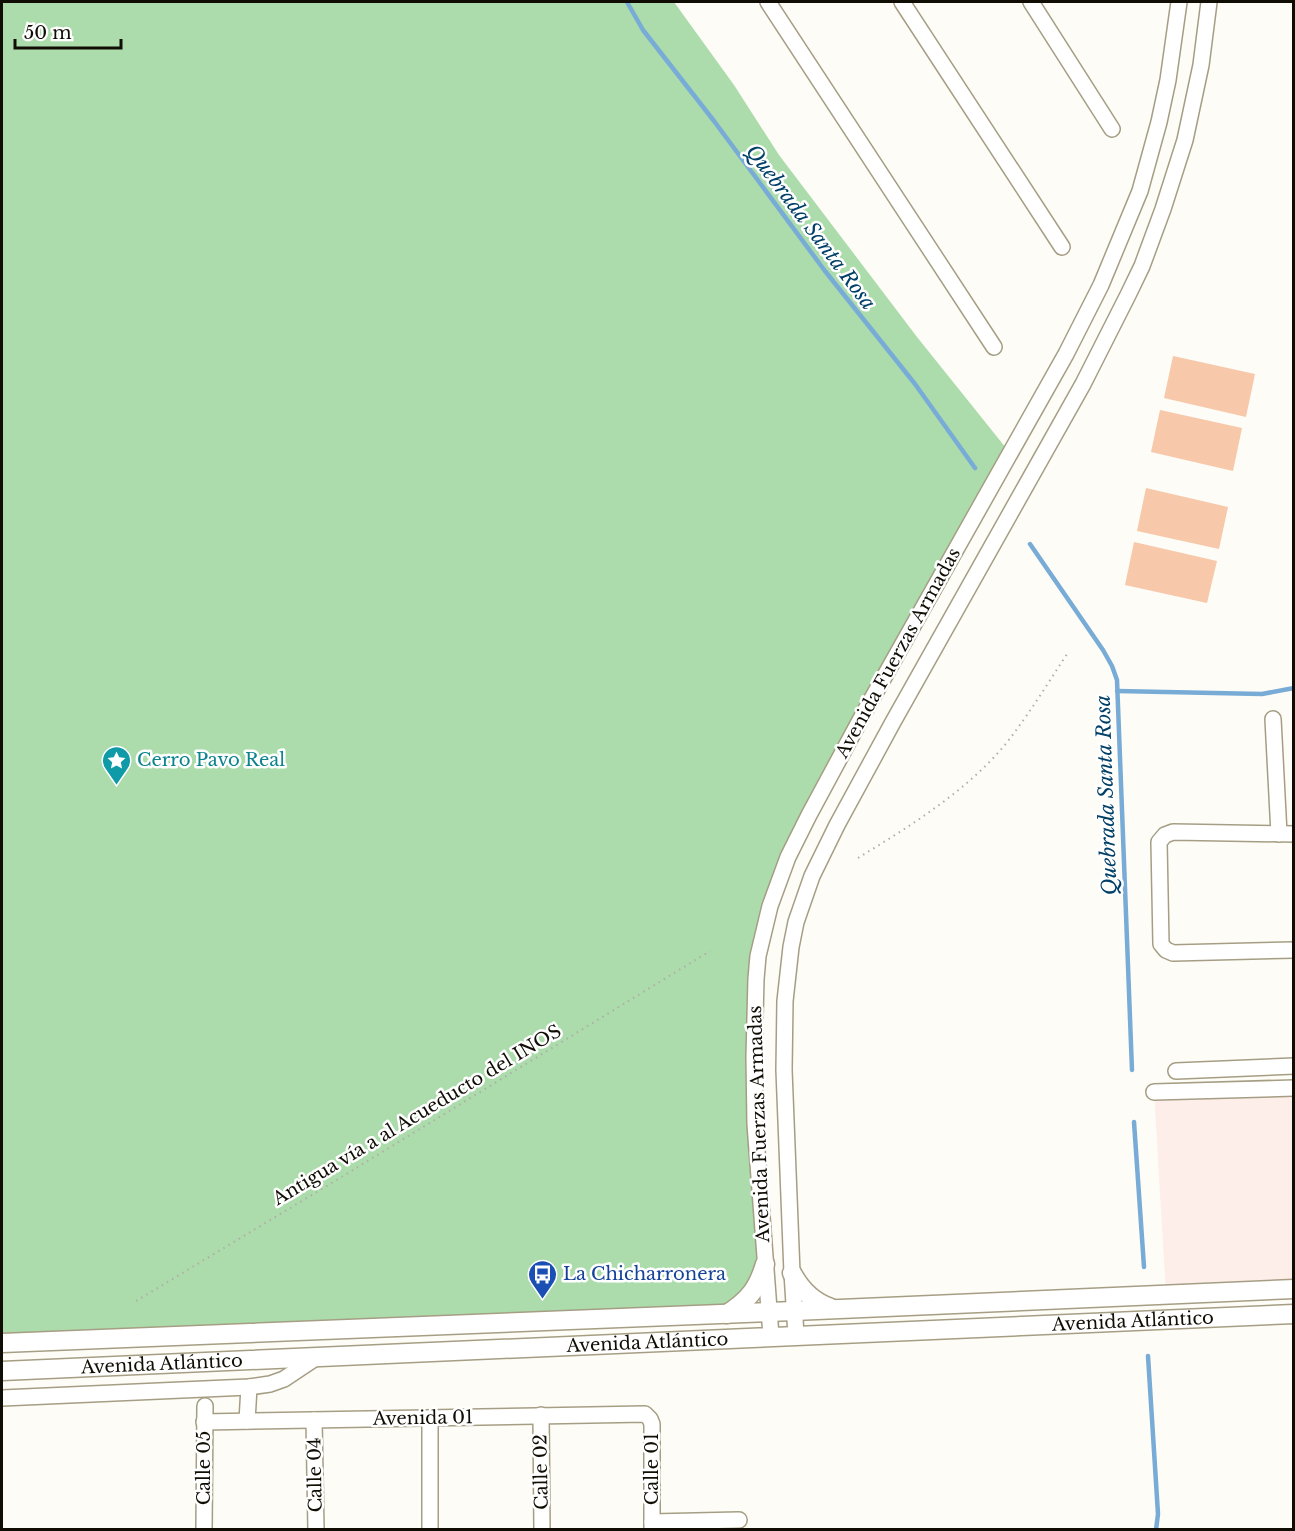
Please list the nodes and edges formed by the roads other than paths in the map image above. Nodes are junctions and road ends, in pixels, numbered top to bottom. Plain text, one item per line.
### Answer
1 (768, 2) edge
2 (902, 2) edge
3 (1031, 2) edge
4 (1179, 2) edge
5 (1209, 2) edge
6 (1112, 129) dead end
7 (1062, 247) dead end
8 (994, 347) dead end
9 (1273, 719) dead end
10 (1286, 834) edge
11 (1293, 950) edge
12 (1293, 1066) edge
13 (1176, 1071) dead end
14 (1293, 1088) edge
15 (1154, 1092) dead end
16 (765, 1264) junction
17 (792, 1273) junction
18 (1293, 1289) edge
19 (833, 1309) junction
20 (795, 1311) junction
21 (770, 1312) junction
22 (727, 1314) junction
23 (1293, 1314) edge
24 (796, 1335) junction
25 (771, 1336) junction
26 (2, 1343) edge
27 (317, 1357) junction
28 (2, 1371) edge
29 (249, 1387) junction
30 (2, 1398) edge
31 (204, 1414) joint
32 (641, 1414) joint
33 (541, 1415) junction
34 (430, 1418) junction
35 (314, 1420) junction
36 (248, 1421) junction
37 (738, 1520) dead end
38 (652, 1526) edge
39 (204, 1530) edge
40 (316, 1530) edge
41 (429, 1530) edge
42 (542, 1530) edge

1 - 8 street
2 - 7 street
3 - 6 street
4 - 16 street, Avenida Fuerzas Armadas
5 - 17 street, Avenida Fuerzas Armadas
9 - 10 street
10 - 11 street
12 - 13 street
14 - 15 street
16 - 21 street, Avenida Fuerzas Armadas
16 - 22 main road
17 - 19 main road
17 - 20 street, Avenida Fuerzas Armadas
18 - 19 main road, Avenida Atlántico
19 - 20 main road, Avenida Atlántico
20 - 21 main road, Avenida Atlántico
20 - 24 street, Avenida Fuerzas Armadas
21 - 22 main road, Avenida Atlántico
21 - 25 street, Avenida Fuerzas Armadas
22 - 26 main road, Avenida Atlántico
23 - 24 main road, Avenida Atlántico
24 - 25 main road, Avenida Atlántico
25 - 27 main road, Avenida Atlántico
27 - 28 main road, Avenida Atlántico
27 - 29 street
29 - 30 street
29 - 36 street
31 - 36 street, Avenida 01
31 - 39 street, Calle 05
32 - 33 street, Avenida 01
32 - 38 street, Calle 01
33 - 34 street, Avenida 01
33 - 42 street, Calle 02
34 - 35 street, Avenida 01
34 - 41 street
35 - 36 street, Avenida 01
35 - 40 street, Calle 04
37 - 38 street

